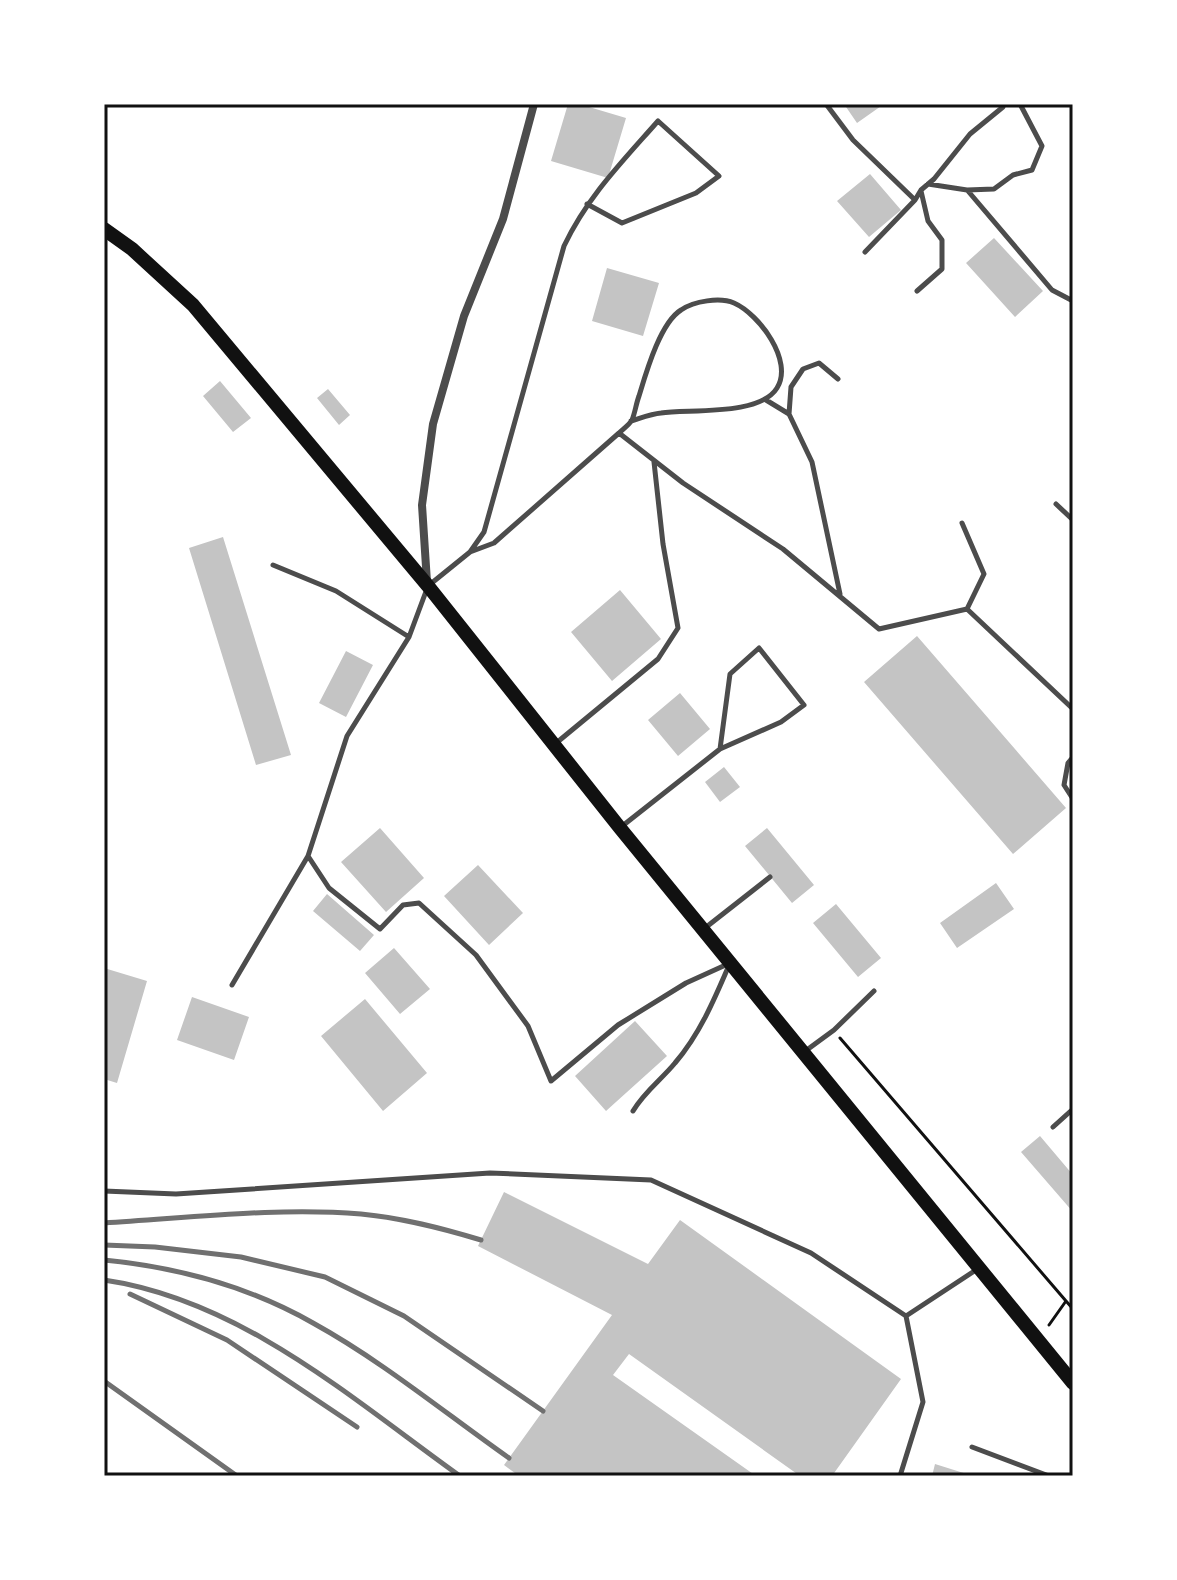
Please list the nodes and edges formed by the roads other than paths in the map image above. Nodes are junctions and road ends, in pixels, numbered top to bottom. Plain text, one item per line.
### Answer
1 (534, 104) edge
2 (826, 104) edge
3 (1003, 104) edge
4 (1020, 104) edge
5 (928, 184) junction
6 (921, 190) junction
7 (967, 190) junction
8 (915, 200) junction
9 (587, 204) junction
10 (104, 229) edge
11 (865, 252) dead end
12 (917, 291) dead end
13 (1073, 301) edge
14 (838, 379) dead end
15 (778, 387) junction
16 (791, 387) junction
17 (766, 400) junction
18 (789, 414) junction
19 (631, 421) junction
20 (619, 433) junction
21 (654, 461) junction
22 (1056, 504) dead end
23 (1073, 520) edge
24 (962, 523) dead end
25 (470, 552) junction
26 (273, 565) dead end
27 (428, 586) junction
28 (841, 595) junction
29 (967, 609) junction
30 (409, 637) junction
31 (1073, 709) edge
32 (555, 744) junction
33 (720, 749) junction
34 (1073, 757) edge
35 (1073, 799) edge
36 (620, 828) junction
37 (308, 856) junction
38 (770, 877) dead end
39 (703, 929) junction
40 (730, 963) junction
41 (232, 985) dead end
42 (874, 991) dead end
43 (804, 1052) junction
44 (1073, 1109) edge
45 (633, 1111) dead end
46 (1053, 1127) dead end
47 (104, 1191) edge
48 (979, 1268) junction
49 (906, 1316) junction
50 (1073, 1383) edge
51 (972, 1447) dead end
52 (900, 1476) edge
53 (1049, 1476) edge

1 - 27 street
2 - 8 lane
3 - 5 lane
4 - 7 lane
5 - 6 lane
5 - 7 lane
6 - 8 lane
6 - 12 lane
7 - 13 lane
8 - 11 lane
9 - 9 lane
9 - 25 lane
10 - 27 main road
14 - 16 lane
15 - 16 lane
15 - 17 lane
15 - 19 lane
16 - 18 lane
17 - 18 lane
17 - 19 lane
18 - 28 lane
19 - 20 lane
20 - 21 lane
20 - 25 lane
21 - 28 lane
21 - 32 lane
22 - 23 lane
24 - 29 lane
25 - 27 lane
26 - 30 lane
27 - 30 lane
27 - 32 main road
28 - 29 lane
29 - 31 lane
30 - 37 lane
32 - 36 main road
33 - 33 lane
33 - 36 lane
34 - 35 lane
36 - 39 main road
37 - 40 lane
37 - 41 lane
38 - 39 lane
39 - 40 main road
40 - 43 main road
40 - 45 lane
42 - 43 lane
43 - 48 main road
44 - 46 lane
47 - 49 lane
48 - 49 lane
48 - 50 main road
49 - 52 lane
51 - 53 lane

